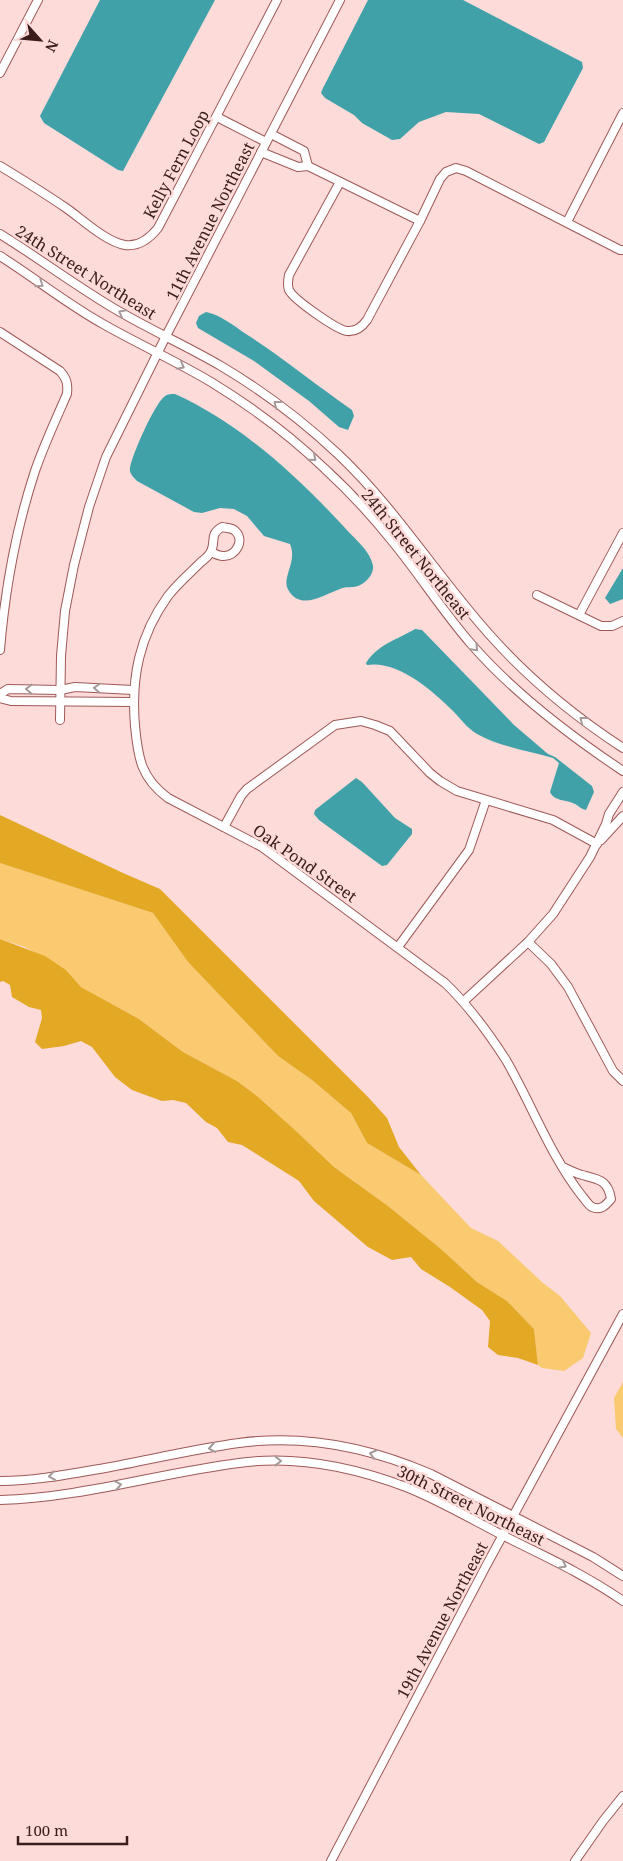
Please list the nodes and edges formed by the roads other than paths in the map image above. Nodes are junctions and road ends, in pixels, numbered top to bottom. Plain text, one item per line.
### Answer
1 (38, 0) edge
2 (277, 0) edge
3 (340, 0) edge
4 (0, 73) edge
5 (622, 116) edge
6 (217, 117) junction
7 (270, 134) junction
8 (266, 142) junction
9 (261, 152) junction
10 (0, 166) edge
11 (308, 166) junction
12 (340, 182) junction
13 (420, 221) junction
14 (566, 222) junction
15 (0, 234) edge
16 (623, 250) edge
17 (0, 256) edge
18 (0, 332) edge
19 (166, 336) junction
20 (157, 353) junction
21 (623, 532) edge
22 (211, 552) dead end
23 (537, 595) dead end
24 (2, 606) edge
25 (579, 615) junction
26 (623, 621) edge
27 (0, 650) edge
28 (60, 690) junction
29 (134, 690) junction
30 (0, 694) edge
31 (0, 698) edge
32 (60, 702) junction
33 (133, 702) junction
34 (60, 720) dead end
35 (623, 748) edge
36 (623, 771) edge
37 (623, 792) edge
38 (486, 800) junction
39 (623, 816) edge
40 (224, 827) junction
41 (597, 844) junction
42 (528, 942) junction
43 (398, 947) junction
44 (464, 1001) junction
45 (623, 1081) edge
46 (563, 1167) junction
47 (623, 1314) edge
48 (0, 1481) edge
49 (0, 1500) edge
50 (513, 1516) junction
51 (503, 1536) junction
52 (623, 1576) edge
53 (623, 1601) edge
54 (623, 1796) edge
55 (330, 1861) edge
56 (575, 1861) edge

1 - 4 street
2 - 6 street, Kelly Fern Loop
3 - 7 street, 11th Avenue Northeast
5 - 14 street
6 - 8 street
6 - 10 street, Kelly Fern Loop
7 - 8 street, 11th Avenue Northeast
7 - 11 street
8 - 9 street, 11th Avenue Northeast
9 - 11 street
9 - 19 street, 11th Avenue Northeast
11 - 12 street
12 - 13 street
12 - 13 street
13 - 14 street
14 - 16 street
19 -> 15 street, 24th Street Northeast
17 -> 20 street, 24th Street Northeast
18 - 24 street
19 - 20 street, 11th Avenue Northeast
35 -> 19 street, 24th Street Northeast
20 - 28 street, 11th Avenue Northeast
20 -> 36 street, 24th Street Northeast
21 - 25 street
22 - 29 street, Oak Pond Street
23 - 25 street
24 - 27 street
25 - 26 street
29 -> 28 street
28 -> 30 street
28 - 32 street, 11th Avenue Northeast
29 - 33 street, Oak Pond Street
31 - 32 street
32 - 33 street
32 - 34 street, 11th Avenue Northeast
33 - 40 street, Oak Pond Street
37 - 41 street
38 - 40 street
38 - 41 street
38 - 43 street
39 - 41 street
40 - 43 street, Oak Pond Street
41 - 42 street
42 - 44 street
42 - 45 street
43 - 44 street, Oak Pond Street
44 - 46 street, Oak Pond Street
46 - 46 street, Oak Pond Street
47 - 50 street, 19th Avenue Northeast
50 -> 48 street, 30th Street Northeast
49 -> 51 street, 30th Street Northeast
50 - 51 street, 19th Avenue Northeast
50 - 52 street, 30th Street Northeast
51 -> 53 street, 30th Street Northeast
51 - 55 street, 19th Avenue Northeast
54 - 56 street

